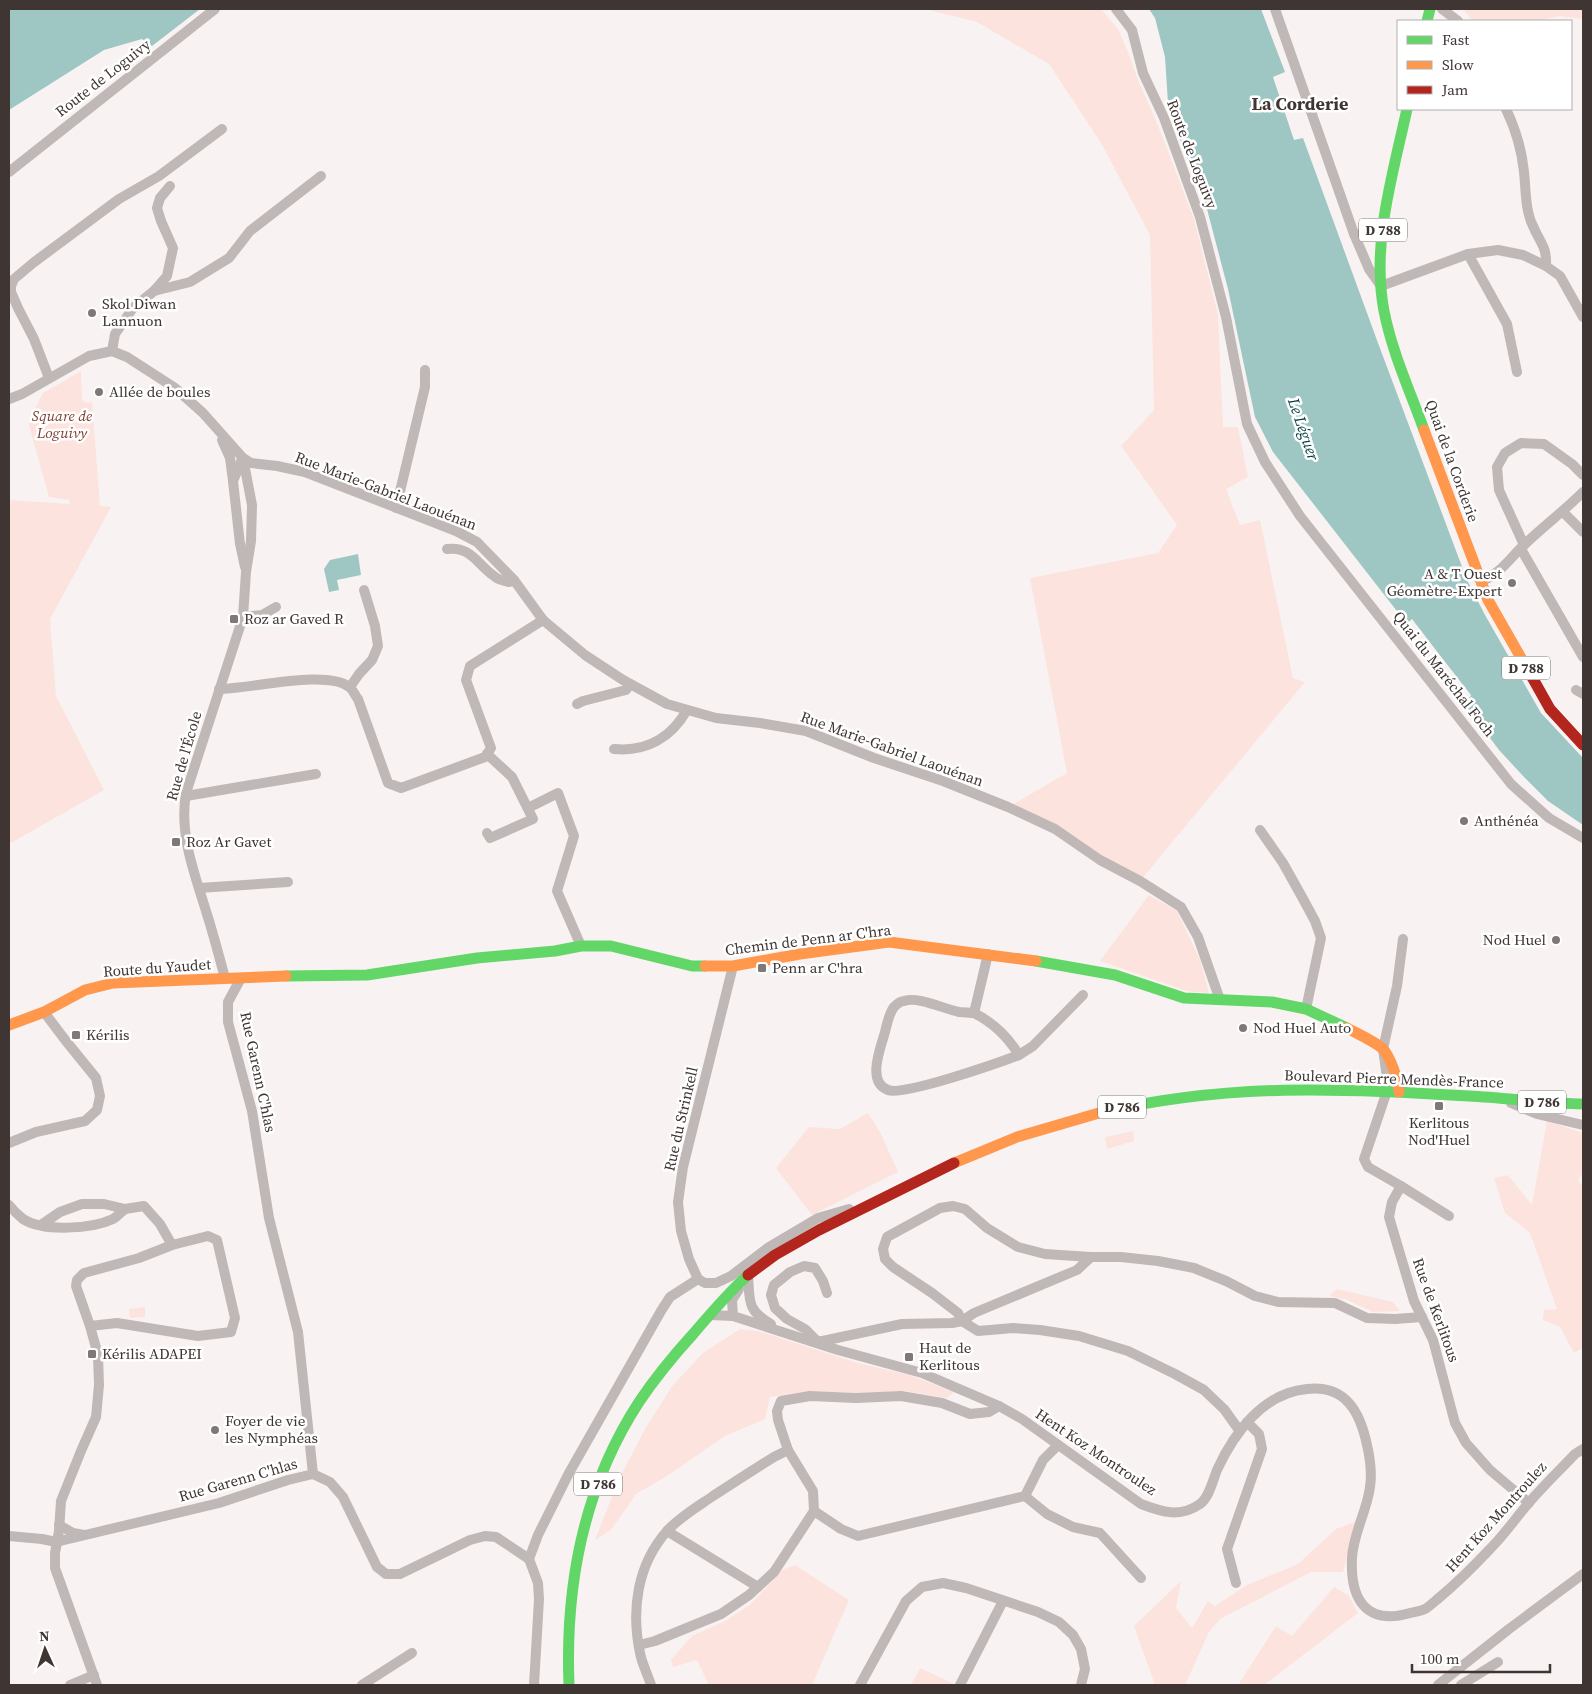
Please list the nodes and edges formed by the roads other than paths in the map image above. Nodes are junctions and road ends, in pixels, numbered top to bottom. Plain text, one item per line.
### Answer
1 (215, 9) edge
2 (1116, 9) edge
3 (1275, 9) edge
4 (1442, 9) edge
5 (1457, 20) edge
6 (1407, 110) edge
7 (1507, 110) edge
8 (222, 129) dead end
9 (9, 172) edge
10 (321, 176) dead end
11 (170, 186) dead end
12 (1383, 228) junction
13 (1354, 234) junction
14 (1468, 254) junction
15 (1546, 266) junction
16 (1381, 286) junction
17 (154, 291) junction
18 (1583, 316) edge
19 (1226, 317) joint
20 (112, 351) junction
21 (424, 370) dead end
22 (1517, 372) dead end
23 (49, 378) junction
24 (9, 400) edge
25 (202, 413) junction
26 (243, 458) junction
27 (1583, 475) edge
28 (233, 481) junction
29 (1583, 492) edge
30 (396, 508) junction
31 (1563, 512) junction
32 (1583, 532) edge
33 (1522, 547) junction
34 (447, 549) dead end
35 (246, 572) junction
36 (514, 580) junction
37 (1481, 582) junction
38 (364, 590) dead end
39 (276, 607) dead end
40 (244, 617) junction
41 (543, 620) junction
42 (1583, 657) edge
43 (630, 684) junction
44 (350, 687) junction
45 (219, 690) junction
46 (577, 704) dead end
47 (687, 710) junction
48 (1583, 745) edge
49 (614, 748) dead end
50 (489, 751) junction
51 (316, 774) dead end
52 (186, 796) junction
53 (528, 808) junction
54 (1260, 830) dead end
55 (487, 833) dead end
56 (1583, 838) edge
57 (288, 882) dead end
58 (199, 888) junction
59 (1403, 940) dead end
60 (581, 946) junction
61 (988, 954) junction
62 (733, 966) junction
63 (225, 978) junction
64 (241, 978) junction
65 (1084, 995) dead end
66 (1220, 1000) junction
67 (1306, 1009) junction
68 (44, 1012) junction
69 (974, 1013) junction
70 (9, 1025) edge
71 (1383, 1049) junction
72 (1019, 1055) junction
73 (1387, 1091) junction
74 (1400, 1092) junction
75 (1502, 1098) junction
76 (1583, 1104) edge
77 (1583, 1125) edge
78 (9, 1143) edge
79 (1401, 1186) junction
80 (874, 1201) junction
81 (9, 1205) edge
82 (125, 1209) junction
83 (1449, 1216) dead end
84 (41, 1225) junction
85 (172, 1245) junction
86 (1091, 1257) junction
87 (748, 1275) junction
88 (698, 1278) junction
89 (828, 1293) dead end
90 (710, 1315) junction
91 (733, 1316) junction
92 (1422, 1317) junction
93 (962, 1321) junction
94 (90, 1326) junction
95 (784, 1331) junction
96 (818, 1342) junction
97 (999, 1406) junction
98 (1247, 1422) junction
99 (1239, 1430) junction
100 (1058, 1445) junction
101 (1583, 1449) edge
102 (788, 1450) junction
103 (313, 1474) junction
104 (1025, 1496) junction
105 (1529, 1503) junction
106 (814, 1511) junction
107 (60, 1525) junction
108 (667, 1531) junction
109 (9, 1536) edge
110 (85, 1536) junction
111 (56, 1542) junction
112 (529, 1559) junction
113 (1583, 1574) edge
114 (1141, 1578) dead end
115 (1236, 1583) dead end
116 (758, 1587) junction
117 (1003, 1601) junction
118 (639, 1645) junction
119 (412, 1653) dead end
120 (1498, 1662) dead end
121 (96, 1680) edge
122 (70, 1685) edge
123 (362, 1685) edge
124 (534, 1685) edge
125 (569, 1685) edge
126 (651, 1685) edge
127 (860, 1685) edge
128 (960, 1685) edge
129 (1081, 1685) edge
130 (1438, 1685) edge
131 (1461, 1685) edge

1 - 9 street, Route de Loguivy
2 - 19 street, Route de Loguivy
3 - 13 street
4 - 5 street
6 - 12 main road, D 788
7 - 15 street
8 - 23 street
10 - 17 street
11 - 17 street
12 - 13 street
12 - 16 main road, D 788
13 - 16 street
14 - 15 street
14 - 16 street
14 - 22 street
15 - 18 street
16 - 37 main road, Quai de la Corderie / D 788
17 - 20 street
19 - 56 street, Quai du Maréchal Foch
20 - 23 street
20 - 25 street
21 - 30 street
23 - 24 street
25 - 26 street
25 - 28 street
26 - 28 street, Rue de l'École
26 - 30 street, Rue Marie-Gabriel Laouénan
26 - 35 street, Rue de l'École
27 - 33 street
28 - 35 street, Rue de l'École
29 - 31 street
30 - 36 street, Rue Marie-Gabriel Laouénan
31 - 32 street
31 - 33 street
33 - 37 street
33 - 42 street
34 - 36 street
35 - 40 street, Rue de l'École
36 - 41 street, Rue Marie-Gabriel Laouénan
37 - 48 main road, D 788
38 - 44 street
39 - 40 street
40 - 45 street, Rue de l'École
41 - 43 street, Rue Marie-Gabriel Laouénan
41 - 50 street
43 - 46 street
43 - 47 street, Rue Marie-Gabriel Laouénan
44 - 45 street
44 - 50 street
45 - 52 street, Rue de l'École
47 - 49 street
47 - 66 street, Rue Marie-Gabriel Laouénan
50 - 53 street
51 - 52 street
52 - 58 street, Rue de l'École
53 - 55 street
53 - 60 street
54 - 67 street
57 - 58 street
58 - 63 street, Rue de l'École
59 - 71 street
60 - 62 main road, Chemin de Penn ar C'hra
60 - 64 main road, Chemin de Penn ar C'hra
61 - 62 main road, Chemin de Penn ar C'hra
61 - 66 main road, Chemin de Penn ar C'hra
61 - 69 street
62 - 88 street, Rue du Strinkell
63 - 64 main road, Chemin de Penn ar C'hra
63 - 68 main road, Route du Yaudet
64 - 103 street, Rue Garenn C'hlas
65 - 72 street
66 - 67 main road, Chemin de Penn ar C'hra
67 - 71 main road, Chemin de Penn ar C'hra
68 - 70 main road, Route du Yaudet
68 - 78 street
69 - 72 street
69 - 72 street
71 - 73 street
71 - 74 main road
73 - 74 main road, Boulevard Pierre Mendès-France / D 786
73 - 79 street
73 - 80 main road, Boulevard Pierre Mendès-France / D 786
74 - 75 main road, Boulevard Pierre Mendès-France / D 786
75 - 76 main road, Boulevard Pierre Mendès-France / D 786
75 - 77 street
79 - 83 street
79 - 92 street, Rue de Kerlitous
80 - 87 main road, Boulevard Pierre Mendès-France / D 786
80 - 88 street
81 - 84 street
82 - 84 street
82 - 84 street
82 - 85 street
85 - 94 street
85 - 94 street
86 - 92 street
86 - 93 street
86 - 93 street
87 - 90 main road, Boulevard Pierre Mendès-France / D 786
87 - 91 street
87 - 95 street, Hent Koz Montroulez
88 - 112 street
89 - 96 street
90 - 91 street, Hent Koz Montroulez
90 - 125 main road, Boulevard Pierre Mendès-France / D 786
91 - 95 street, Hent Koz Montroulez
92 - 105 street, Rue de Kerlitous
93 - 96 street
93 - 99 street
94 - 107 street
95 - 96 street, Hent Koz Montroulez
96 - 97 street, Hent Koz Montroulez
97 - 100 street, Hent Koz Montroulez
97 - 102 street
98 - 99 street, Hent Koz Montroulez
98 - 105 street, Hent Koz Montroulez
98 - 115 street
99 - 100 street, Hent Koz Montroulez
100 - 104 street
101 - 105 street, Hent Koz Montroulez
102 - 106 street
102 - 108 street
103 - 110 street, Rue Garenn C'hlas
103 - 112 street
104 - 106 street
104 - 114 street
106 - 116 street
107 - 110 street
107 - 111 street
108 - 116 street
108 - 118 street
109 - 111 street
110 - 111 street, Rue Garenn C'hlas
111 - 121 street
112 - 124 street
113 - 130 street
116 - 118 street
117 - 127 street
117 - 128 street
117 - 129 street
118 - 126 street
119 - 123 street
120 - 131 street
121 - 122 street

